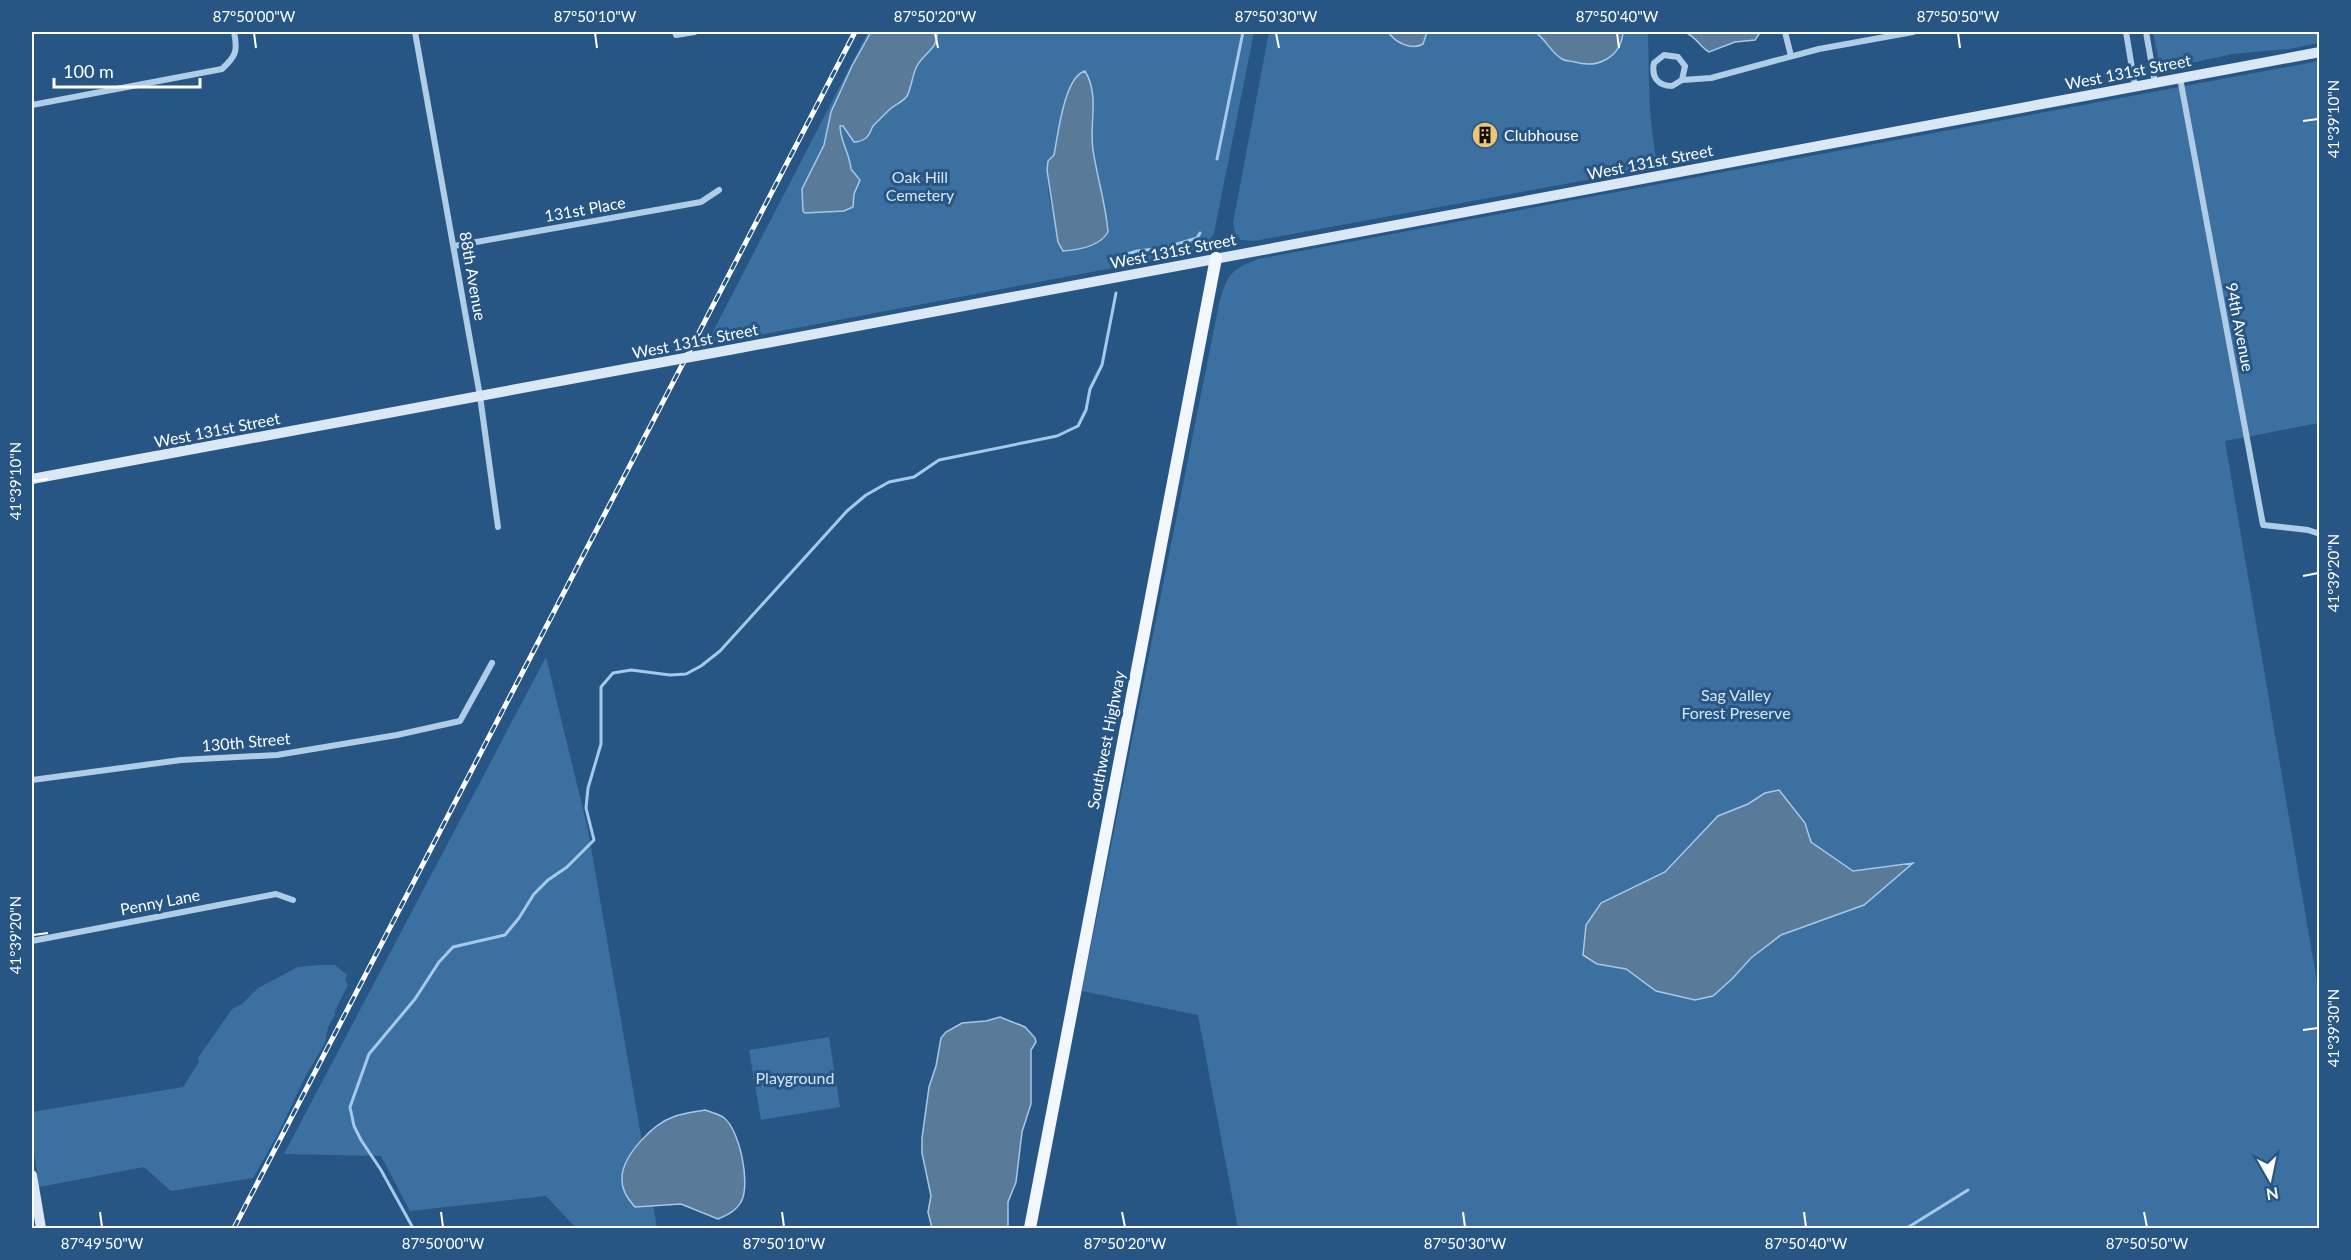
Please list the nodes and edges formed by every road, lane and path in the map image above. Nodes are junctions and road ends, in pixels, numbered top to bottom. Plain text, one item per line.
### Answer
1 (234, 32) edge
2 (415, 32) edge
3 (695, 32) edge
4 (1785, 32) edge
5 (1913, 32) edge
6 (2126, 32) edge
7 (2146, 32) edge
8 (675, 33) edge
9 (2319, 52) edge
10 (1791, 56) junction
11 (2180, 78) junction
12 (1682, 80) junction
13 (2155, 83) junction
14 (2135, 86) junction
15 (32, 105) edge
16 (719, 190) dead end
17 (454, 246) junction
18 (1215, 258) junction
19 (480, 396) junction
20 (32, 479) edge
21 (498, 527) dead end
22 (2319, 534) edge
23 (492, 663) dead end
24 (32, 780) edge
25 (293, 900) dead end
26 (32, 941) edge
27 (32, 1175) edge
28 (41, 1228) edge
29 (1030, 1228) edge

1 - 15 street
2 - 17 street, 88th Avenue
3 - 8 street
4 - 10 street
5 - 10 street
6 - 14 street
7 - 13 street
9 - 11 street, West 131st Street
10 - 12 street
11 - 13 street, West 131st Street
11 - 22 street, 94th Avenue
12 - 12 street
13 - 14 street, West 131st Street
14 - 18 street, West 131st Street
16 - 17 street, 131st Place
17 - 19 street, 88th Avenue
18 - 19 street, West 131st Street, bridge
18 - 29 main road, Southwest Highway
19 - 20 street, West 131st Street
19 - 21 street, 88th Avenue
23 - 24 street, 130th Street
25 - 26 street, Penny Lane
27 - 28 street

